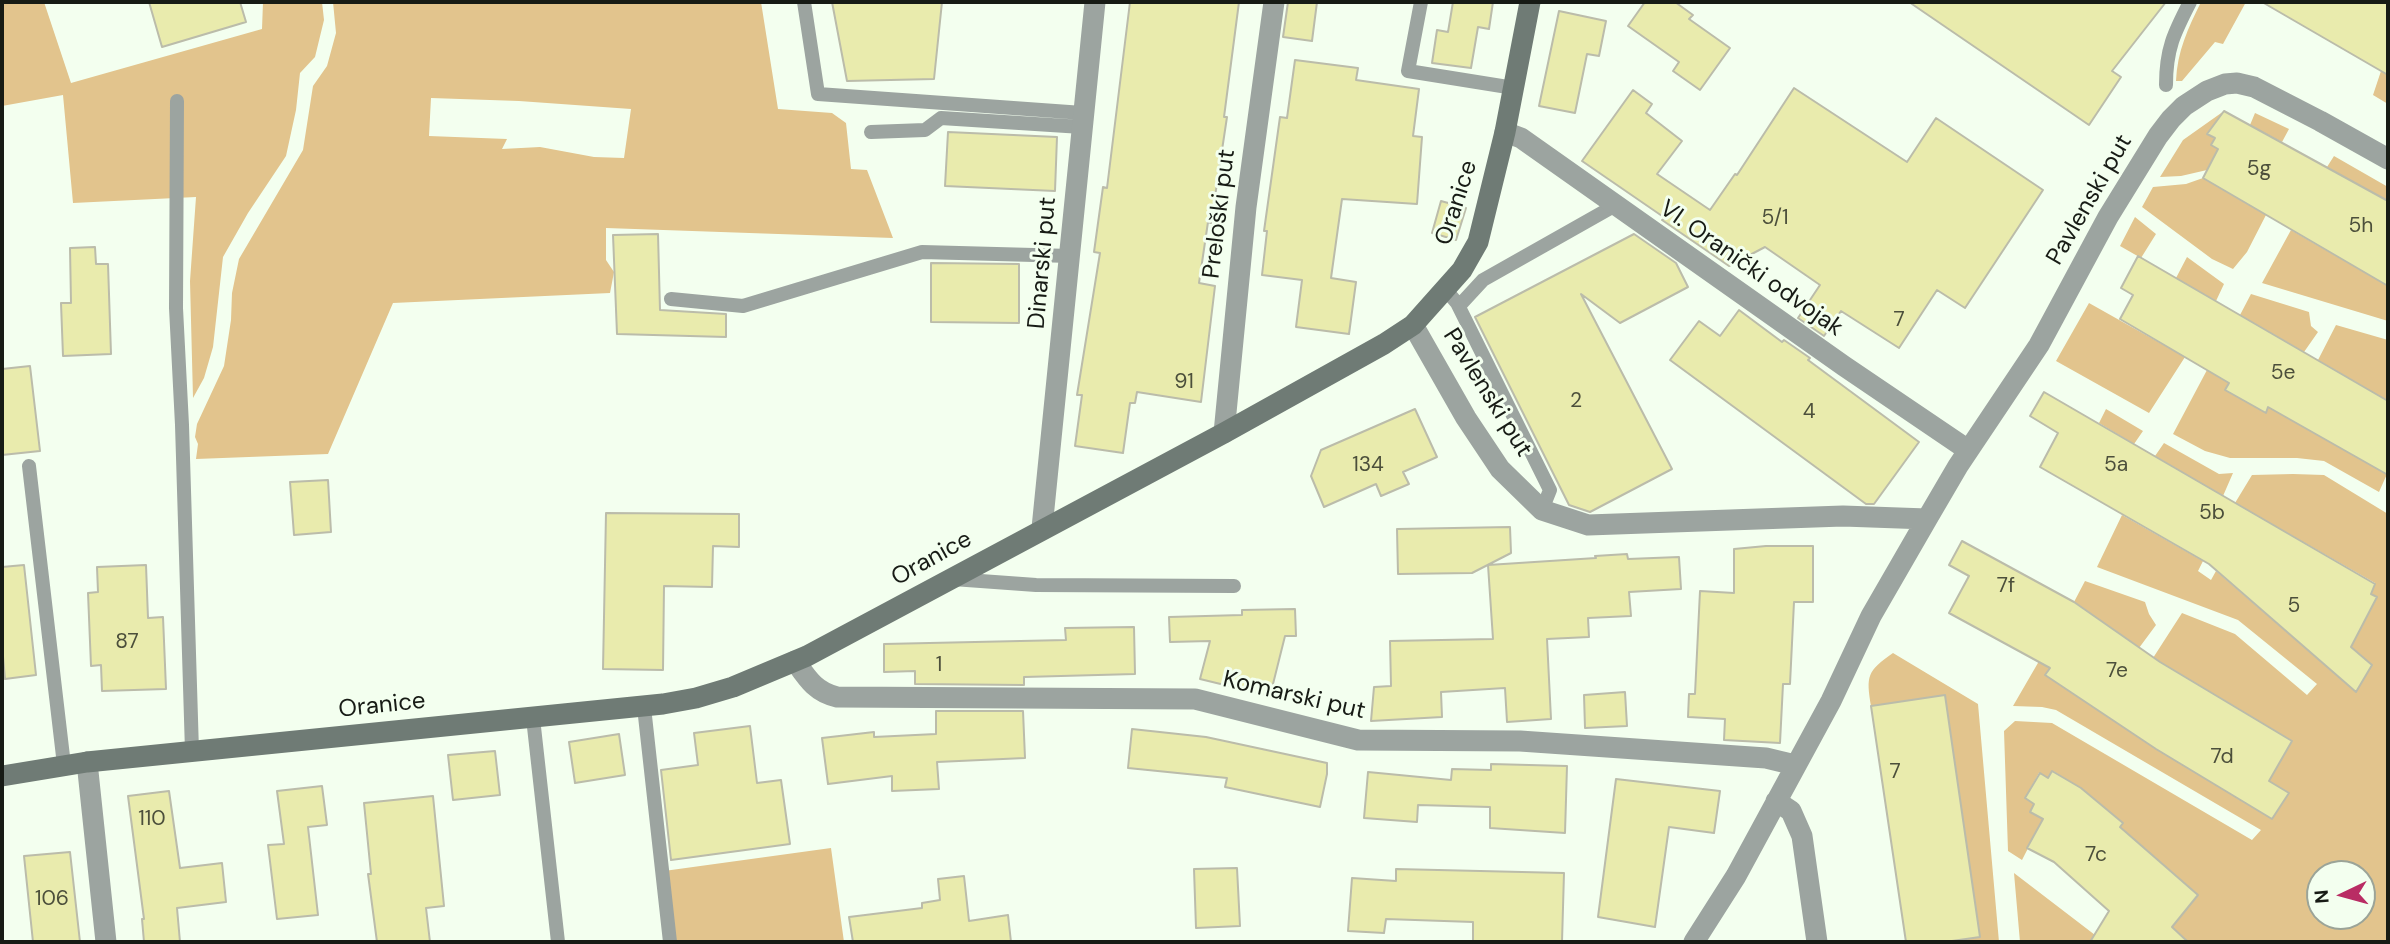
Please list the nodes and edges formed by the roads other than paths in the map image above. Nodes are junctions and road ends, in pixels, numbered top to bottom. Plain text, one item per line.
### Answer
1 (804, 2) edge
2 (1095, 2) edge
3 (1274, 2) edge
4 (1421, 2) edge
5 (1530, 2) edge
6 (2190, 2) edge
7 (2166, 85) dead end
8 (1514, 88) junction
9 (177, 101) dead end
10 (1082, 120) junction
11 (872, 132) dead end
12 (1505, 132) junction
13 (2388, 159) edge
14 (1614, 206) junction
15 (1071, 256) junction
16 (1445, 289) junction
17 (671, 299) dead end
18 (1459, 306) junction
19 (1413, 325) junction
20 (1223, 433) junction
21 (1968, 450) junction
22 (29, 466) dead end
23 (1542, 510) junction
24 (1927, 519) junction
25 (1042, 528) junction
26 (952, 579) junction
27 (1234, 586) dead end
28 (795, 661) junction
29 (644, 707) junction
30 (533, 718) junction
31 (192, 751) junction
32 (87, 762) junction
33 (64, 765) junction
34 (1795, 765) junction
35 (2, 776) edge
36 (1776, 801) junction
37 (106, 942) edge
38 (558, 942) edge
39 (670, 942) edge
40 (1694, 942) edge
41 (1816, 942) edge

1 - 10 lane
2 - 10 street, Dinarski put
3 - 20 street, Preloški put
4 - 8 lane
5 - 8 main road, Oranice
6 - 7 lane
8 - 12 main road, Oranice
9 - 31 lane
10 - 11 lane
10 - 15 street, Dinarski put
12 - 14 street, VI. Oranički odvojak
12 - 16 main road, Oranice
13 - 21 street, Pavlenski put
14 - 18 lane
14 - 21 street, VI. Oranički odvojak
15 - 17 lane
15 - 25 street, Dinarski put
16 - 18 lane
16 - 19 main road, Oranice
18 - 23 lane
19 - 20 main road, Oranice
19 - 23 street, Pavlenski put
20 - 25 main road, Oranice
21 - 24 street, Pavlenski put
22 - 33 lane
23 - 24 street, Pavlenski put
24 - 34 street, Pavlenski put
25 - 26 main road, Oranice
26 - 27 lane
26 - 28 main road, Oranice
28 - 29 main road, Oranice
28 - 34 street, Komarski put
29 - 30 main road, Oranice
29 - 39 lane
30 - 31 main road, Oranice
30 - 38 lane
31 - 32 main road, Oranice
32 - 33 main road, Oranice
32 - 37 street
33 - 35 main road, Oranice
34 - 36 street, Pavlenski put
36 - 40 street, Pavlenski put
36 - 41 street

